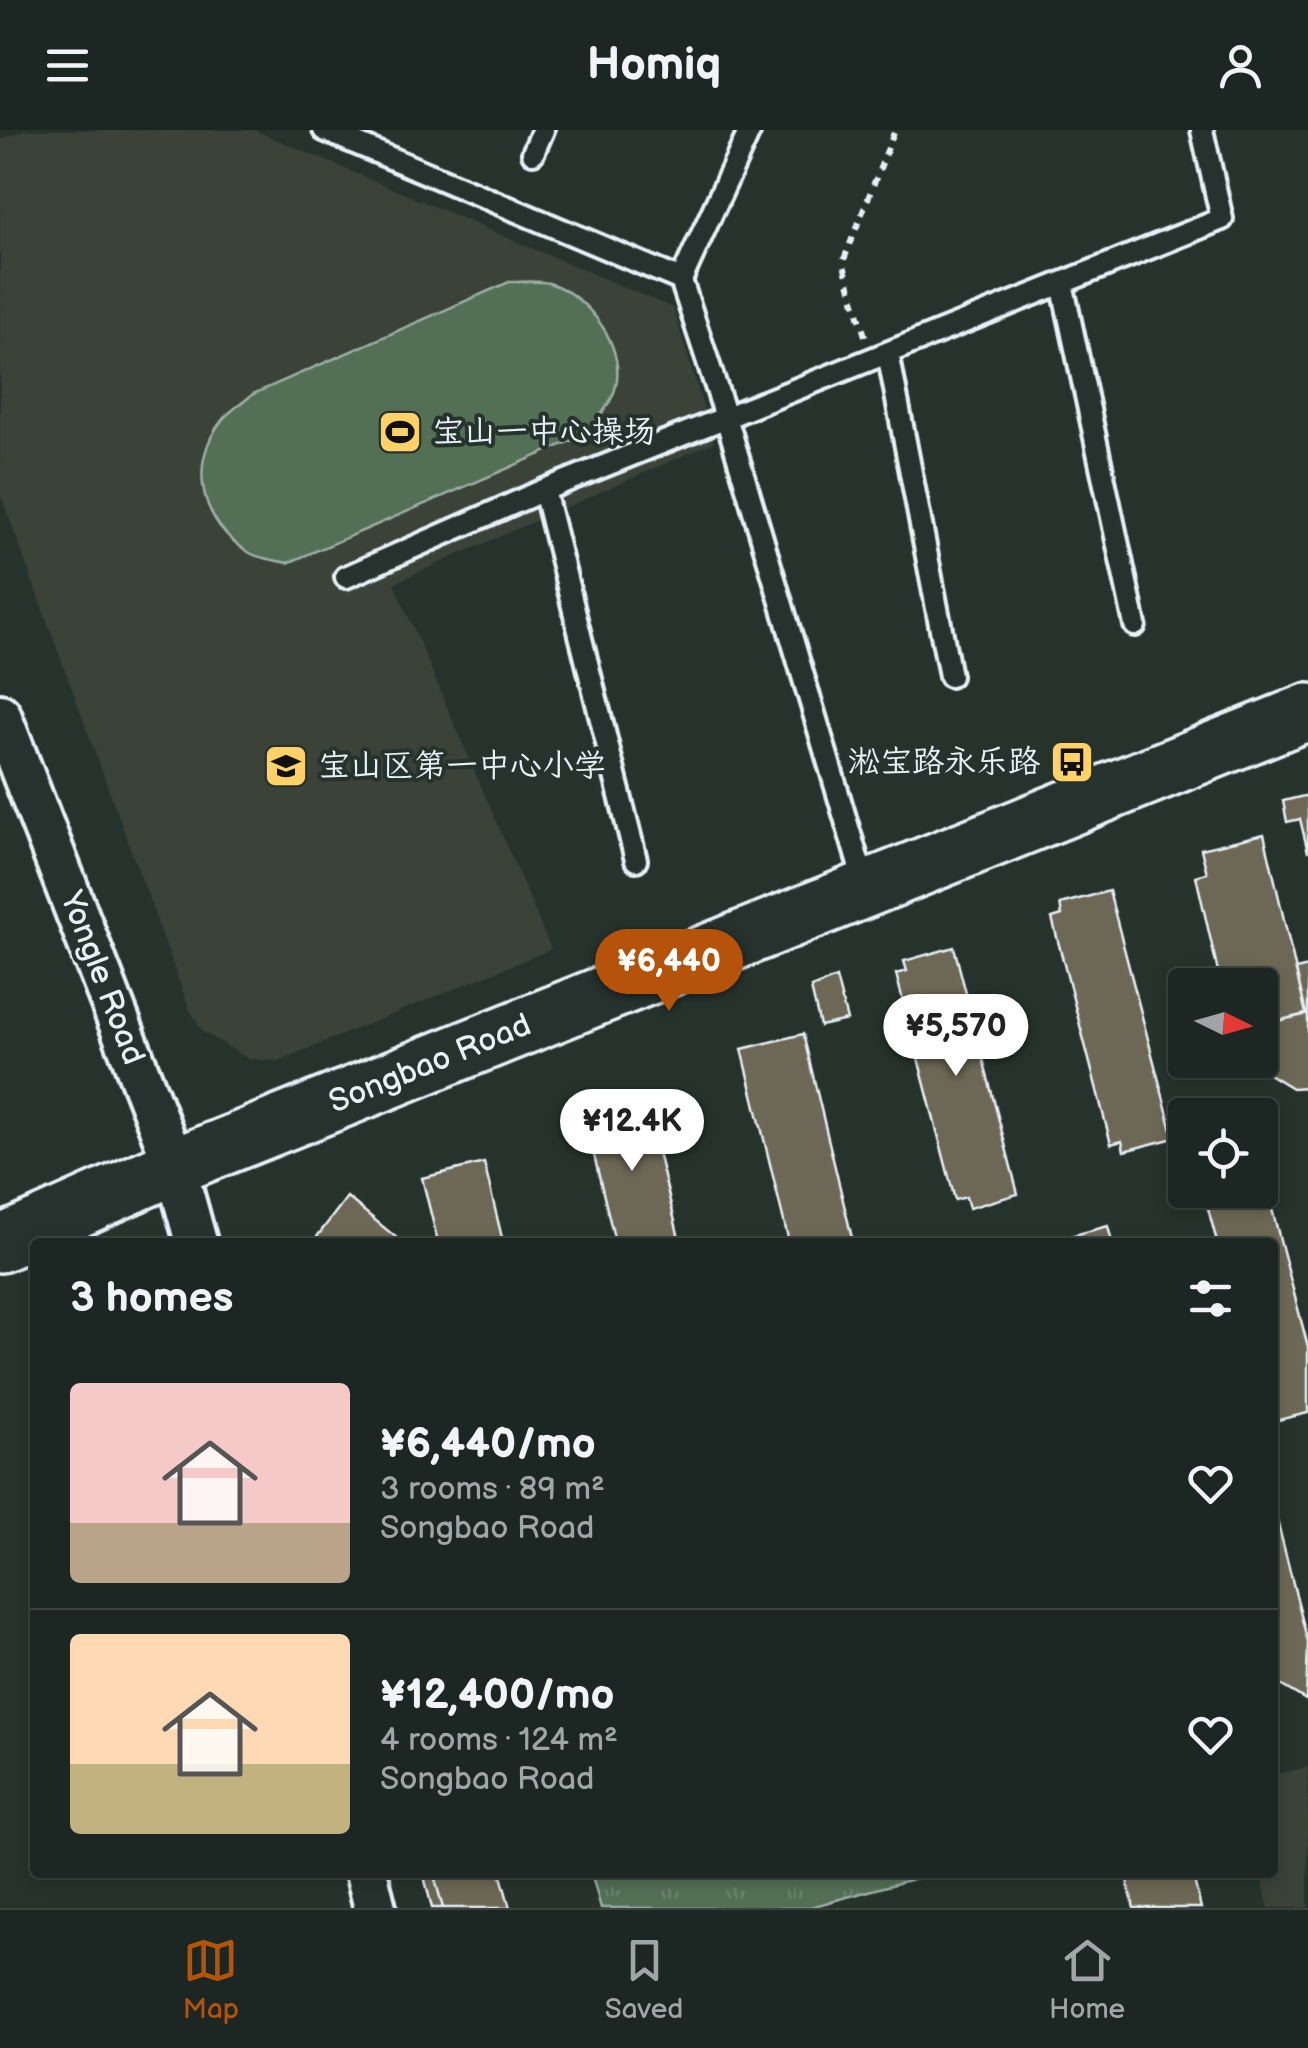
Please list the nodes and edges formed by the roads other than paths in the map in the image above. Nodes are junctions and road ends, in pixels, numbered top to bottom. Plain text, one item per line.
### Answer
1 (324, 130) edge
2 (542, 130) edge
3 (750, 130) edge
4 (1202, 130) edge
5 (369, 139) edge
6 (533, 153) dead end
7 (682, 280) junction
8 (1062, 283) junction
9 (880, 356) junction
10 (726, 417) junction
11 (544, 490) junction
12 (346, 576) dead end
13 (1136, 625) dead end
14 (950, 676) dead end
15 (1308, 712) edge
16 (0, 715) edge
17 (636, 860) dead end
18 (866, 889) junction
19 (175, 1166) junction
20 (195, 1238) edge
21 (0, 1244) edge
22 (368, 1878) edge
23 (375, 1908) edge

1 - 5 lane
2 - 6 lane
3 - 7 lane
4 - 8 lane
5 - 7 lane
7 - 10 lane
8 - 9 lane
8 - 13 lane
9 - 10 lane
9 - 14 lane
10 - 11 lane
10 - 18 lane
11 - 12 lane
11 - 17 lane
15 - 18 main road, Songbao Road
16 - 19 street, Yongle Road
18 - 19 main road, Songbao Road
19 - 20 street, Yongle Road
19 - 21 main road, Songbao Road
22 - 23 street

